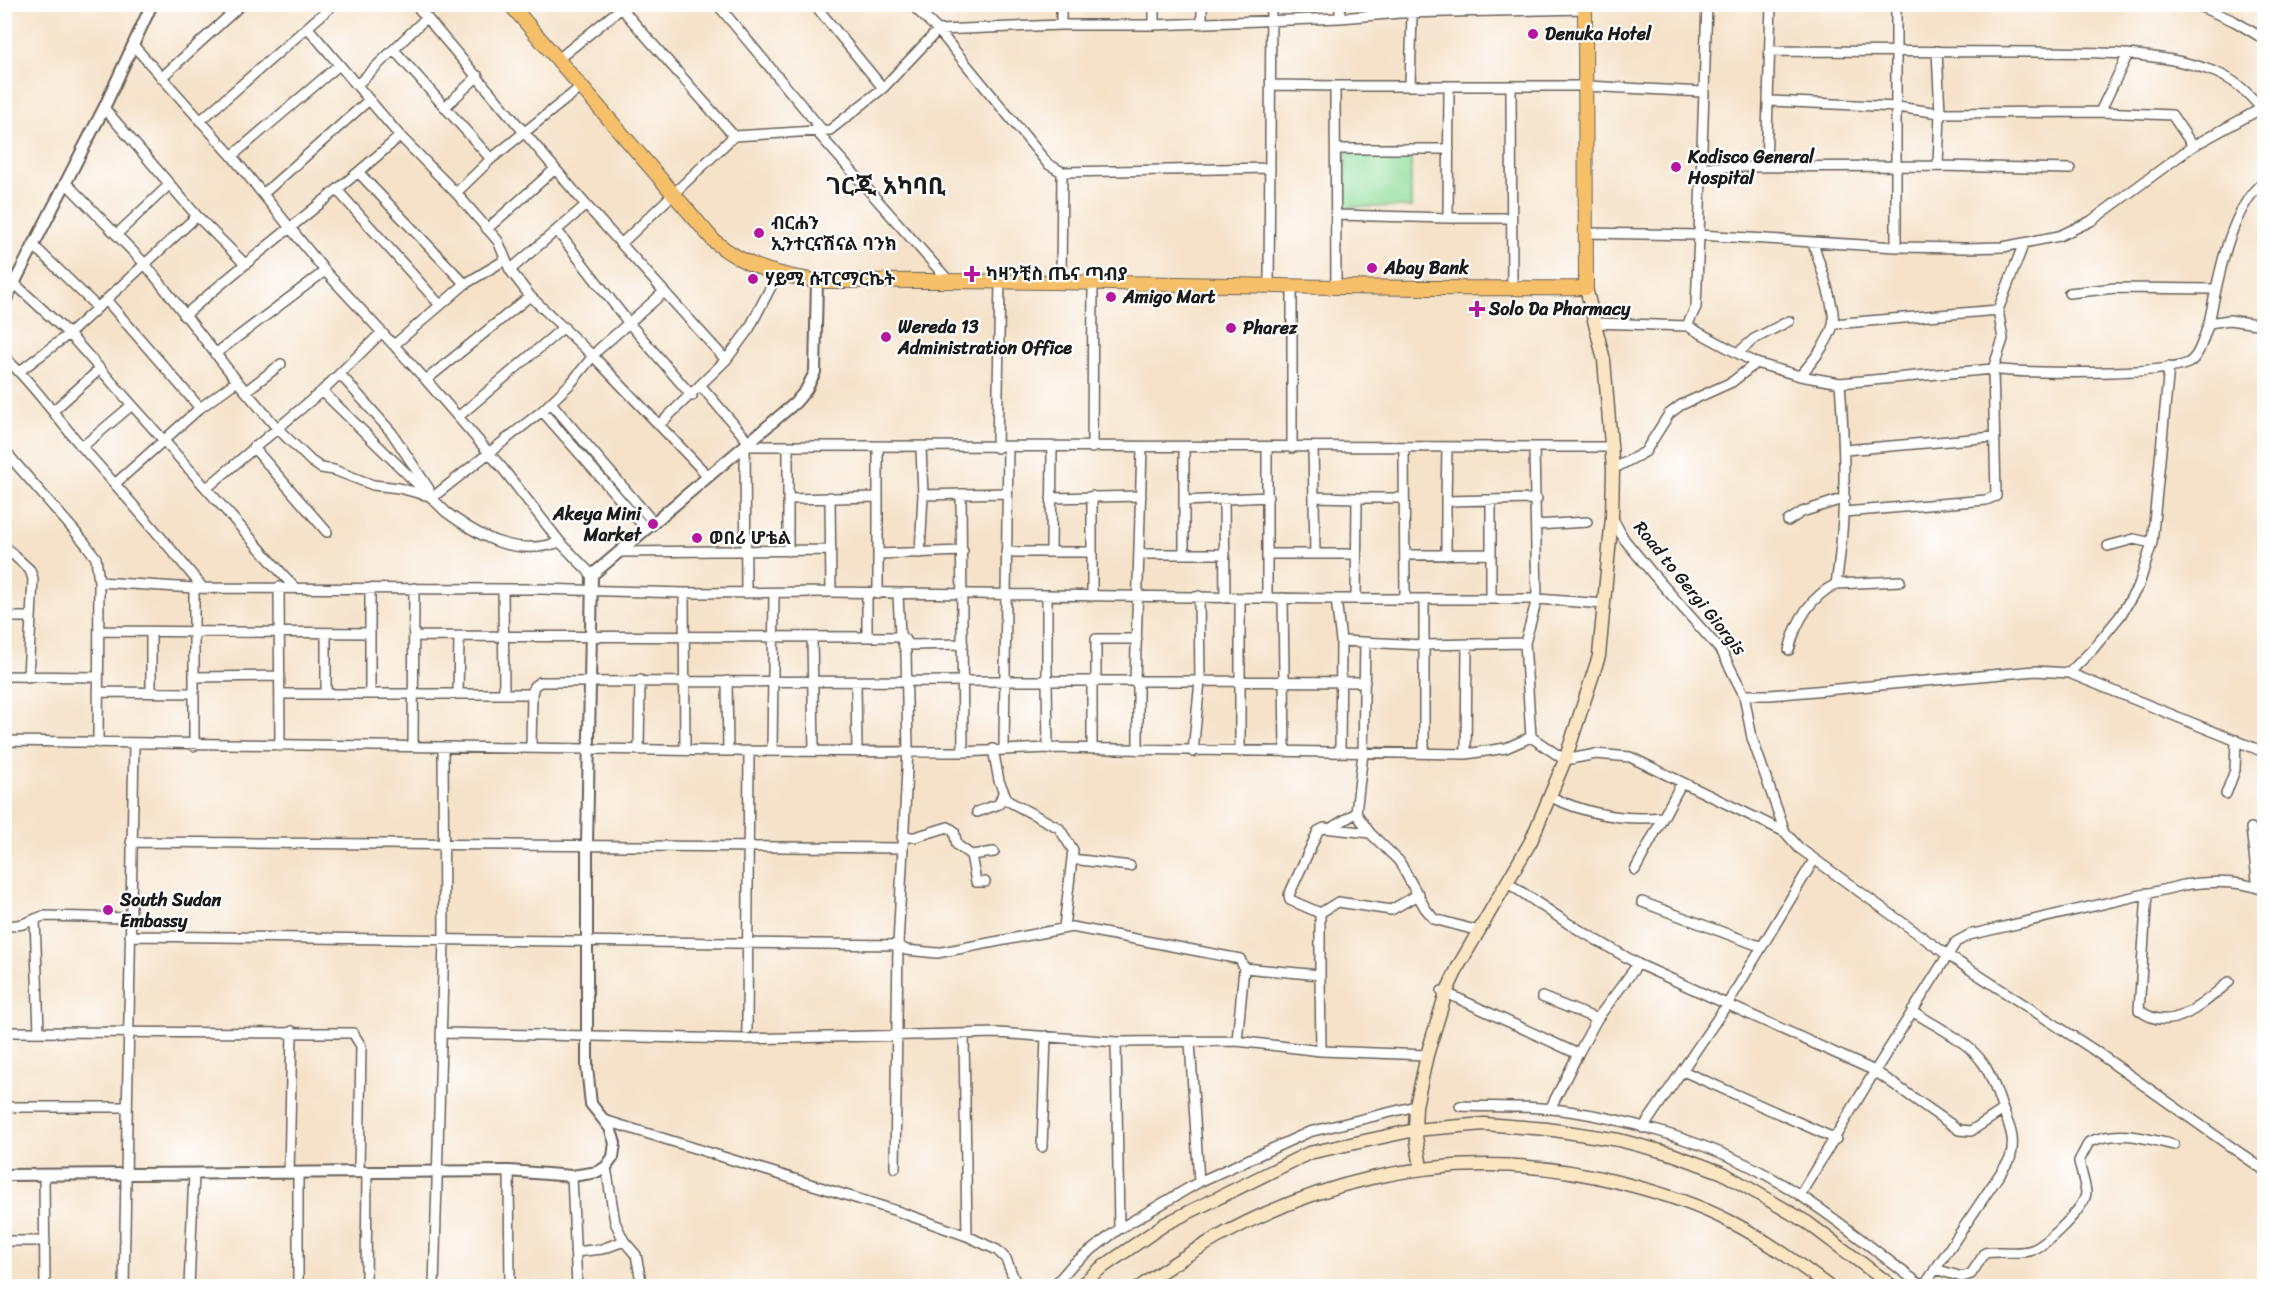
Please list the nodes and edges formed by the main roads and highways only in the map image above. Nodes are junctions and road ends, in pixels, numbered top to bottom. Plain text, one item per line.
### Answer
1 (510, 4) edge
2 (1585, 7) edge
3 (1586, 288) junction
4 (1415, 1130) junction
5 (1420, 1168) junction
6 (1080, 1287) edge
7 (1142, 1287) edge
8 (1828, 1287) edge
9 (1892, 1287) edge

1 - 3 main road
2 - 3 main road
3 - 4 main road, Road to Gergi Giorgis
4 - 5 main road
4 - 6 main road
4 - 9 main road
5 - 7 main road
5 - 8 main road

